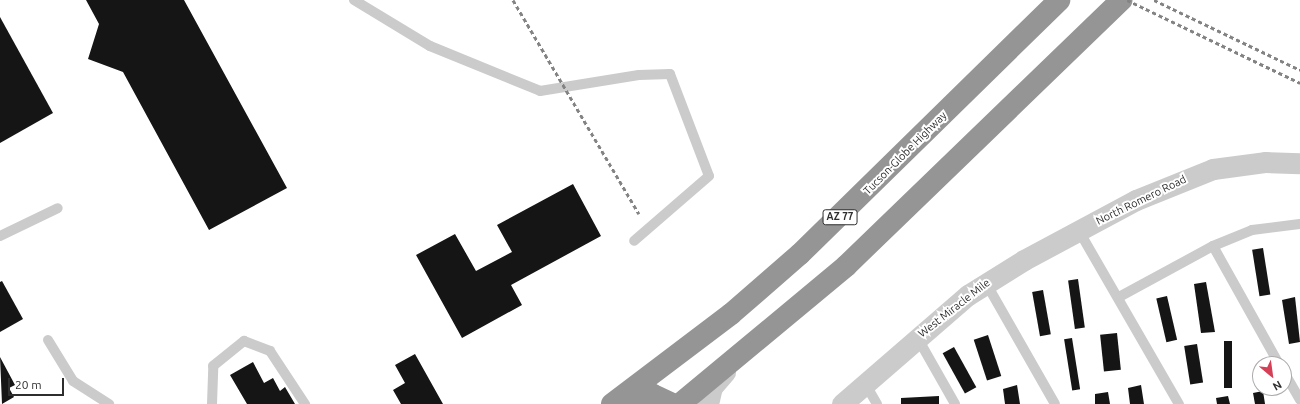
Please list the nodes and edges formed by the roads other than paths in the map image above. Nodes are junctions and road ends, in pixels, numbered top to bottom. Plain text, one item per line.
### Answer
1 (354, 0) edge
2 (1120, 0) edge
3 (1054, 5) edge
4 (1300, 164) edge
5 (58, 208) dead end
6 (1300, 224) edge
7 (1079, 231) junction
8 (0, 236) edge
9 (634, 241) dead end
10 (1213, 246) junction
11 (986, 283) junction
12 (1119, 297) junction
13 (916, 337) junction
14 (48, 340) dead end
15 (743, 354) junction
16 (1275, 356) edge
17 (866, 384) junction
18 (1292, 386) edge
19 (1300, 400) edge
20 (109, 404) edge
21 (212, 404) edge
22 (305, 404) edge
23 (614, 404) edge
24 (672, 404) edge
25 (680, 404) edge
26 (708, 404) edge
27 (842, 404) edge
28 (877, 404) edge
29 (955, 404) edge
30 (1054, 404) edge
31 (1179, 404) edge

1 - 9 lane
2 - 15 highway
3 - 23 highway, Tucson-Globe Highway / AZ 77
4 - 7 street, North Romero Road
5 - 8 lane
6 - 10 lane
7 - 11 street, West Miracle Mile
7 - 12 lane
10 - 12 lane
10 - 16 lane
11 - 13 street, West Miracle Mile
11 - 30 lane
12 - 31 lane
13 - 17 street, West Miracle Mile
13 - 29 lane
14 - 20 lane
15 - 25 highway
15 - 26 street
17 - 27 street, West Miracle Mile
17 - 28 lane
18 - 19 lane
21 - 22 lane
23 - 24 highway

